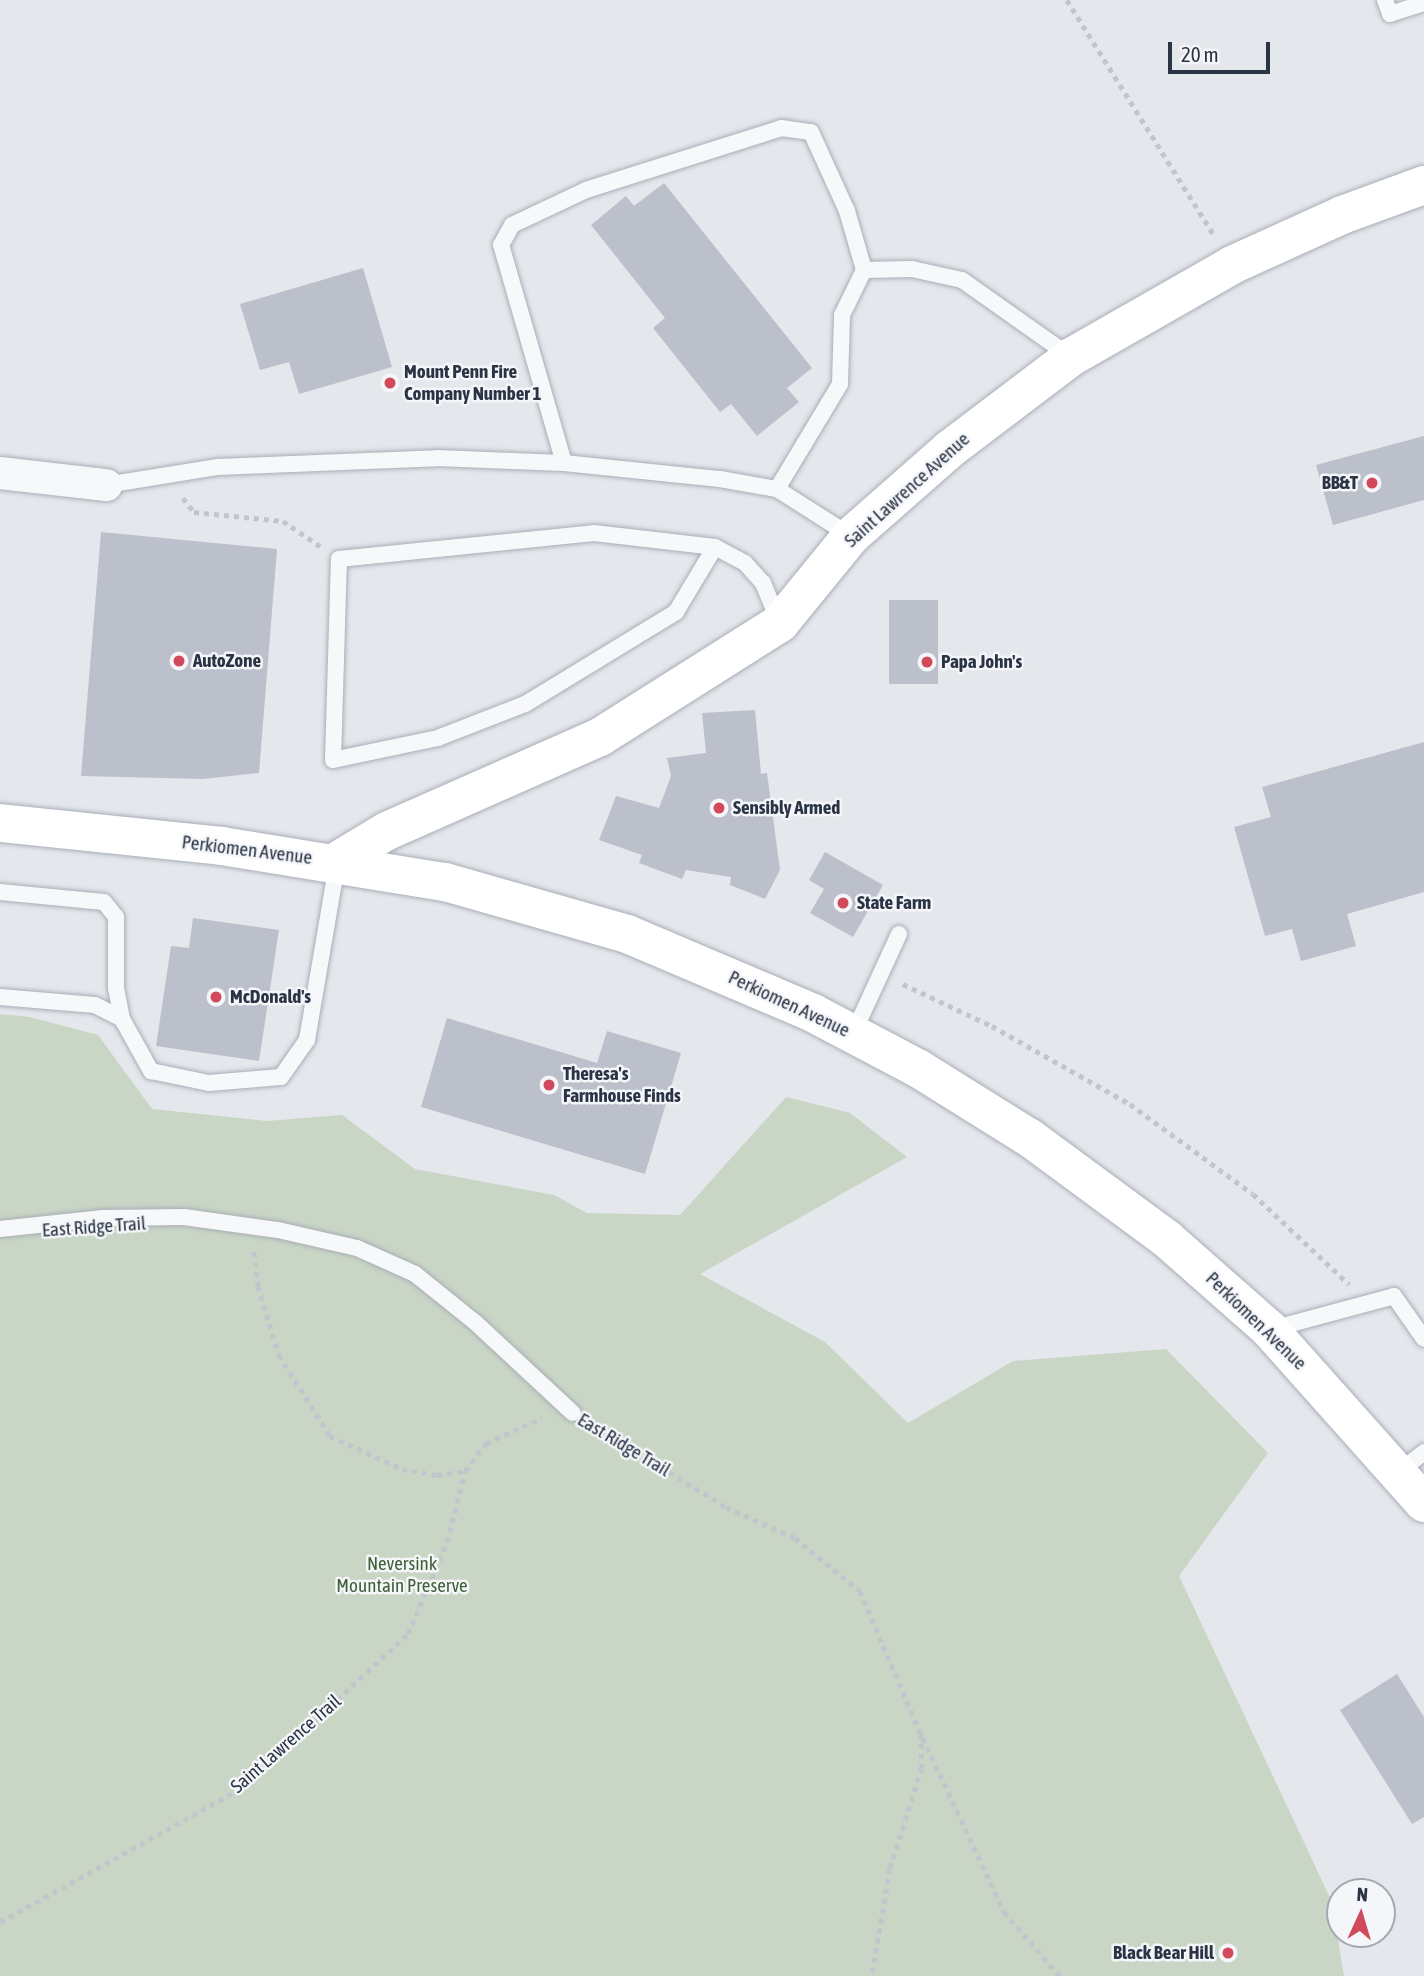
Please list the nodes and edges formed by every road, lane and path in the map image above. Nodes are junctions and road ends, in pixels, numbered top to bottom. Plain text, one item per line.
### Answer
1 (1067, 0) edge
2 (1385, 0) edge
3 (1424, 3) edge
4 (1424, 185) edge
5 (1232, 265) junction
6 (864, 270) junction
7 (1071, 357) junction
8 (564, 463) junction
9 (0, 473) edge
10 (106, 485) joint
11 (777, 489) junction
12 (194, 512) dead end
13 (851, 536) junction
14 (715, 547) junction
15 (339, 559) junction
16 (780, 624) junction
17 (0, 823) edge
18 (337, 861) junction
19 (0, 892) edge
20 (899, 934) dead end
21 (880, 974) junction
22 (0, 997) edge
23 (122, 1019) junction
24 (853, 1034) junction
25 (0, 1229) edge
26 (253, 1244) dead end
27 (1347, 1281) dead end
28 (1269, 1329) junction
29 (1424, 1339) edge
30 (572, 1413) junction
31 (1412, 1462) edge
32 (465, 1471) junction
33 (1424, 1503) edge
34 (921, 1734) junction
35 (0, 1922) edge
36 (872, 1976) edge
37 (1060, 1976) edge

1 - 5 path
2 - 3 lane
4 - 5 main road, Saint Lawrence Avenue
5 - 7 main road, Saint Lawrence Avenue
6 - 7 lane
6 - 8 lane
6 - 11 lane
7 - 13 main road, Saint Lawrence Avenue
8 - 10 lane
8 - 11 lane
9 - 10 street
11 - 13 lane
12 - 15 path
13 - 16 main road, Saint Lawrence Avenue
14 - 15 lane
14 - 15 lane
14 - 16 lane
16 - 18 main road, Saint Lawrence Avenue
17 - 18 main road, Perkiomen Avenue
18 - 23 lane
18 - 24 main road, Perkiomen Avenue
19 - 23 lane
20 - 21 lane
21 - 24 lane
21 - 27 path
22 - 23 lane
24 - 28 main road, Perkiomen Avenue
25 - 30 lane
26 - 32 path
28 - 29 lane
28 - 31 main road, Perkiomen Avenue
30 - 32 path, East Ridge Trail
30 - 34 path, East Ridge Trail
31 - 33 main road, Perkiomen Avenue
32 - 35 path, Saint Lawrence Trail
34 - 36 path, East Ridge Trail
34 - 37 path

